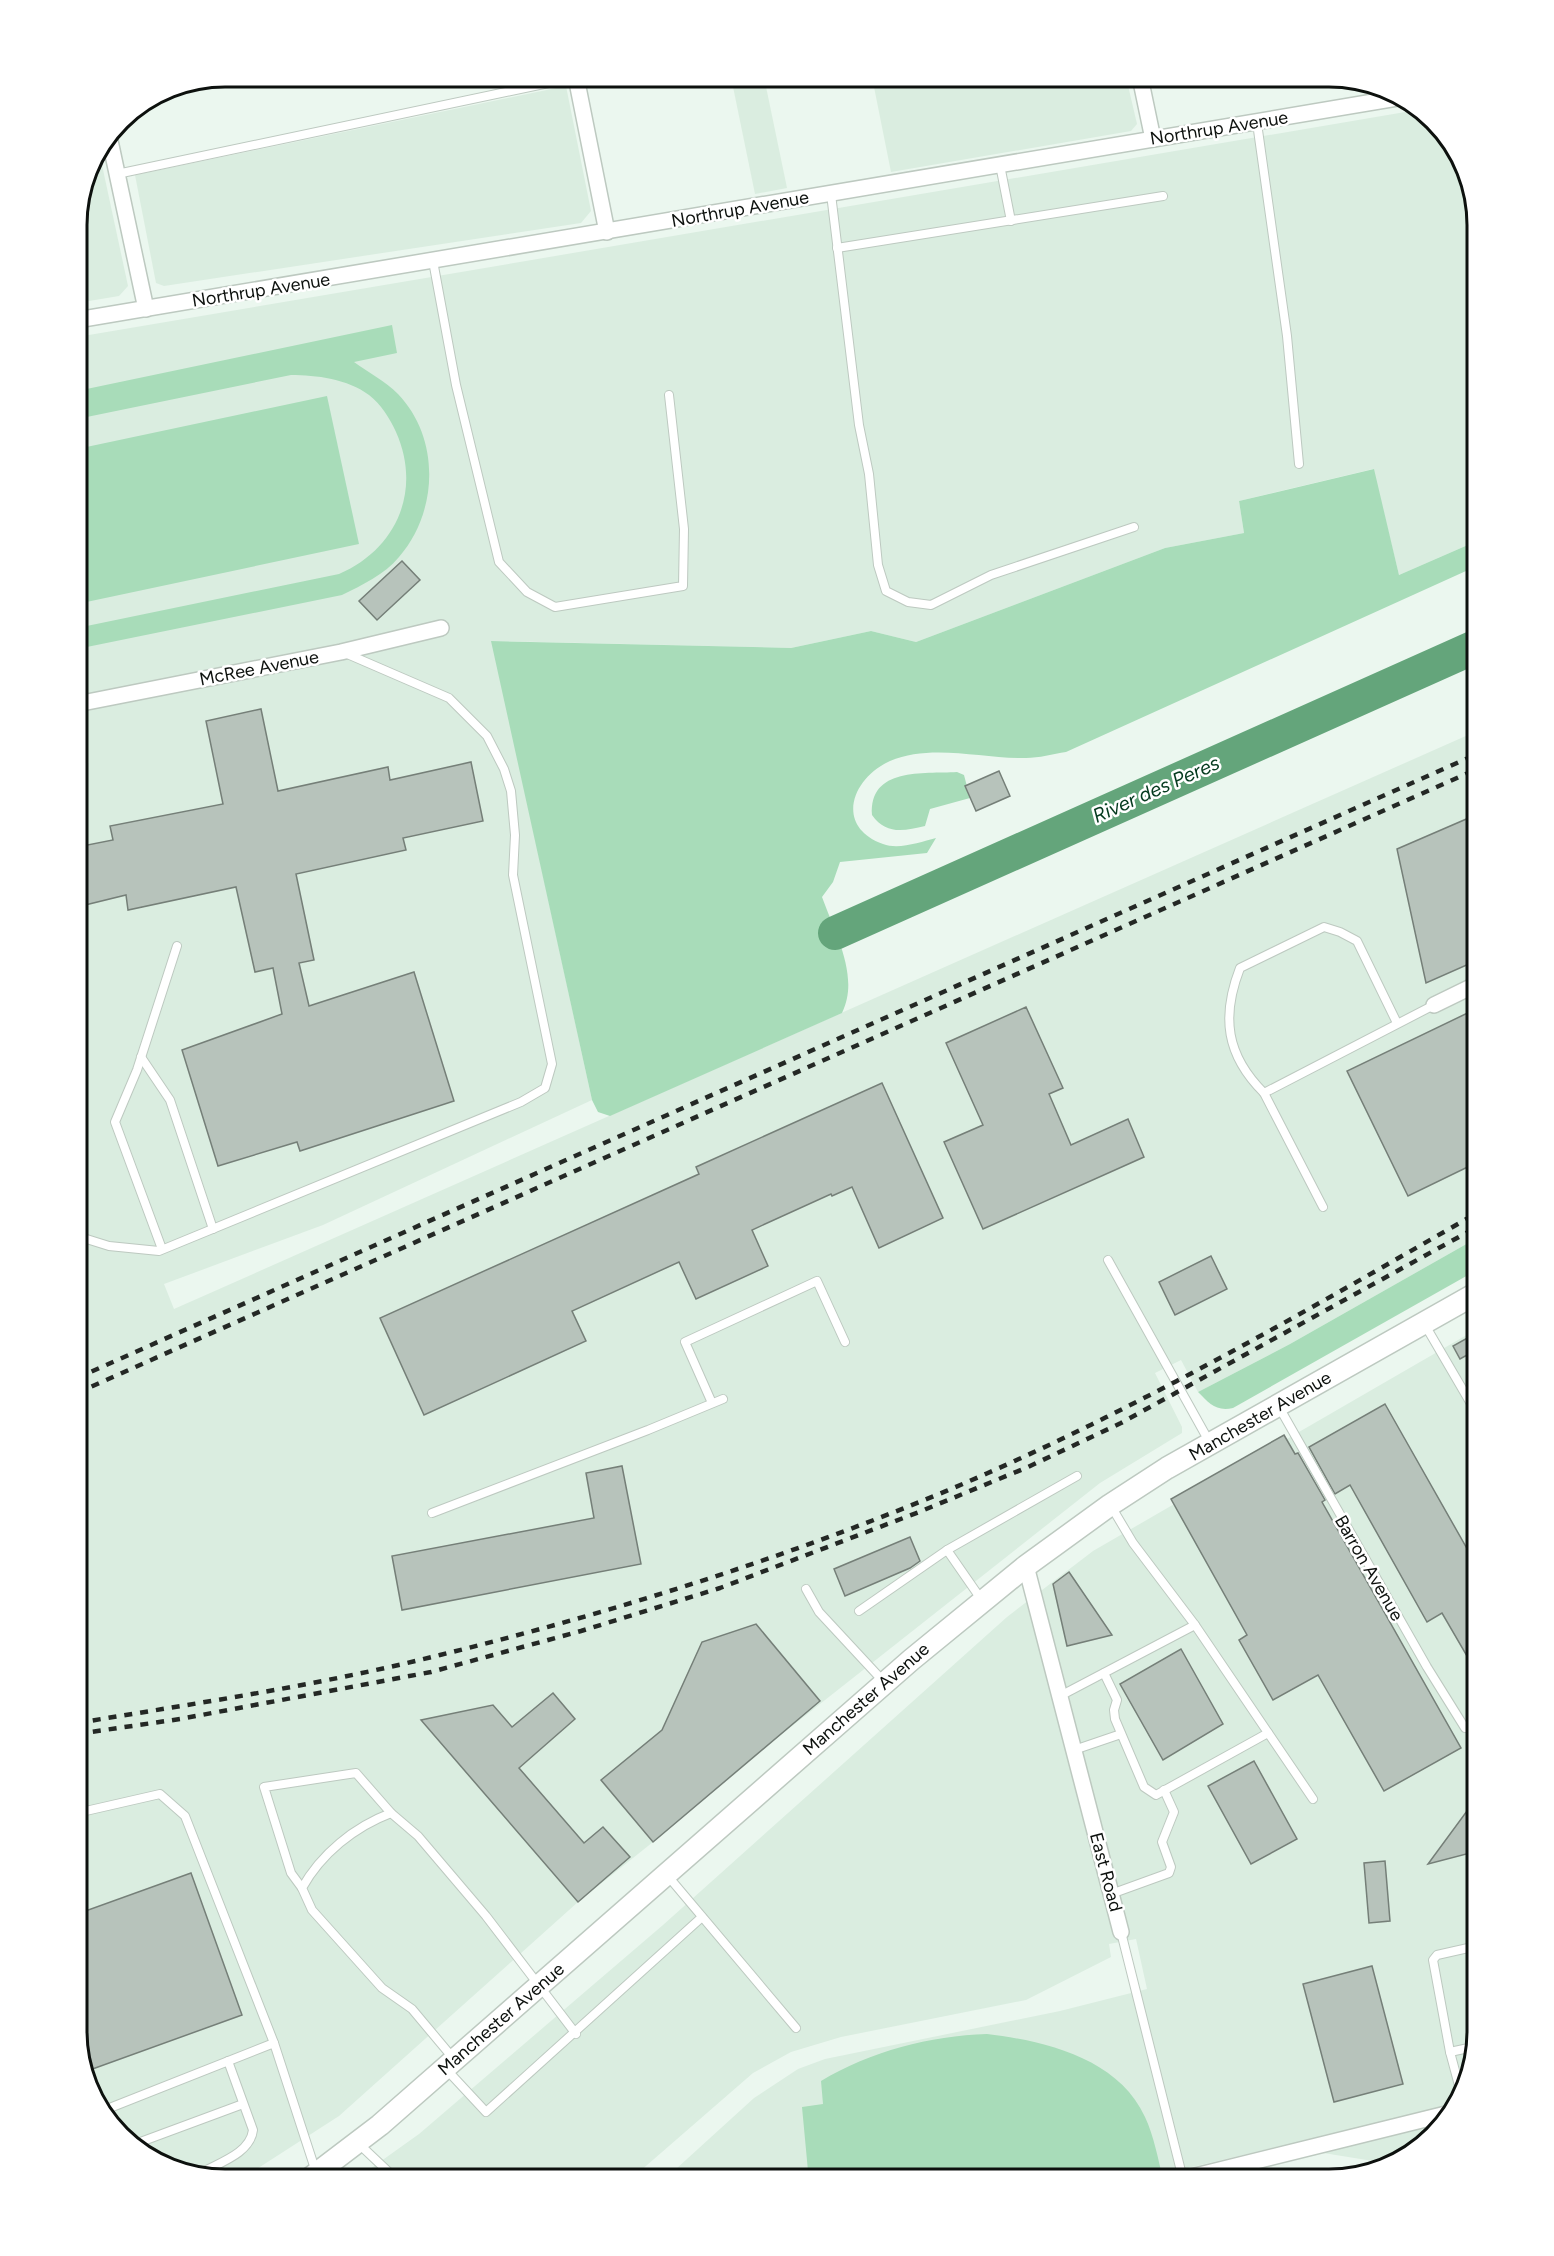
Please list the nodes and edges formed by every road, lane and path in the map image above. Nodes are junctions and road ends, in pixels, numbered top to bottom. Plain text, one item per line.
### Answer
1 (530, 87) edge
2 (579, 87) edge
3 (1142, 87) edge
4 (1386, 100) edge
5 (1257, 123) junction
6 (1153, 139) junction
7 (112, 146) edge
8 (1000, 165) junction
9 (117, 174) junction
10 (831, 194) junction
11 (1163, 196) dead end
12 (1011, 221) junction
13 (608, 232) junction
14 (837, 248) junction
15 (433, 261) junction
16 (146, 309) junction
17 (87, 318) edge
18 (669, 395) dead end
19 (1299, 464) dead end
20 (1134, 527) dead end
21 (441, 628) dead end
22 (340, 652) junction
23 (87, 702) edge
24 (177, 946) dead end
25 (1467, 989) edge
26 (1434, 1005) joint
27 (1398, 1023) junction
28 (141, 1057) junction
29 (1264, 1093) junction
30 (1323, 1207) dead end
31 (213, 1229) junction
32 (87, 1239) edge
33 (162, 1250) junction
34 (1108, 1260) dead end
35 (1467, 1299) edge
36 (1424, 1323) junction
37 (845, 1342) dead end
38 (1467, 1395) edge
39 (723, 1399) dead end
40 (712, 1403) junction
41 (1278, 1406) junction
42 (1210, 1444) junction
43 (1077, 1476) dead end
44 (1110, 1505) junction
45 (432, 1513) dead end
46 (947, 1550) junction
47 (1026, 1566) junction
48 (806, 1589) dead end
49 (982, 1600) junction
50 (859, 1611) dead end
51 (1195, 1625) junction
52 (1104, 1673) junction
53 (885, 1683) junction
54 (1060, 1696) junction
55 (1465, 1728) dead end
56 (1268, 1733) junction
57 (1121, 1734) junction
58 (1074, 1750) junction
59 (1164, 1790) junction
60 (1312, 1799) dead end
61 (87, 1811) edge
62 (391, 1814) junction
63 (666, 1874) junction
64 (302, 1888) junction
65 (1111, 1894) junction
66 (702, 1917) junction
67 (1121, 1932) joint
68 (1467, 1948) edge
69 (539, 1986) junction
70 (796, 2028) dead end
71 (576, 2034) junction
72 (274, 2043) junction
73 (1466, 2049) edge
74 (1450, 2052) junction
75 (228, 2061) junction
76 (450, 2063) junction
77 (1457, 2080) edge
78 (243, 2104) junction
79 (110, 2107) edge
80 (1437, 2116) edge
81 (143, 2141) edge
82 (358, 2143) junction
83 (210, 2168) edge
84 (311, 2169) edge
85 (323, 2169) edge
86 (385, 2169) edge
87 (1180, 2169) edge
88 (1223, 2169) edge

1 - 9 lane
2 - 13 street
3 - 6 street
4 - 5 street, Northrup Avenue
5 - 6 street, Northrup Avenue
5 - 19 lane
6 - 8 street, Northrup Avenue
7 - 9 street
8 - 10 street, Northrup Avenue
8 - 12 lane
9 - 16 street
10 - 13 street, Northrup Avenue
10 - 14 lane
11 - 12 lane
12 - 14 lane
13 - 15 street, Northrup Avenue
14 - 20 lane
15 - 16 street, Northrup Avenue
15 - 18 lane
16 - 17 street, Northrup Avenue
21 - 22 street, McRee Avenue
22 - 23 street, McRee Avenue
22 - 31 lane
24 - 28 lane
25 - 26 street
26 - 27 lane
27 - 29 lane
27 - 29 lane
28 - 31 lane
28 - 33 lane
29 - 30 lane
31 - 33 lane
32 - 33 lane
34 - 42 lane
35 - 36 main road, Manchester Avenue
36 - 38 lane
36 - 41 main road, Manchester Avenue
37 - 40 lane
39 - 40 lane
40 - 45 lane
41 - 42 main road, Manchester Avenue
41 - 55 lane, Barron Avenue
42 - 44 main road, Manchester Avenue
43 - 46 lane
44 - 47 main road, Manchester Avenue
44 - 51 lane
46 - 49 lane
46 - 50 lane
47 - 49 main road, Manchester Avenue
47 - 54 street, East Road
48 - 53 lane
49 - 53 main road, Manchester Avenue
51 - 52 lane
51 - 56 lane
52 - 54 lane
52 - 57 lane
53 - 63 main road, Manchester Avenue
54 - 58 street, East Road
56 - 59 lane
56 - 60 lane
57 - 58 lane
57 - 59 lane
58 - 65 street, East Road
59 - 65 lane
61 - 72 lane
62 - 64 lane
62 - 64 lane
62 - 69 lane
63 - 66 lane
63 - 69 main road, Manchester Avenue
64 - 76 lane
65 - 67 street, East Road
66 - 70 lane
66 - 71 lane
67 - 87 lane, East Road
68 - 74 lane
69 - 71 lane
69 - 76 main road, Manchester Avenue
71 - 76 lane
72 - 75 lane
72 - 84 lane
73 - 74 lane
74 - 77 lane
75 - 78 lane
75 - 79 lane
76 - 82 main road, Manchester Avenue
78 - 81 lane
78 - 83 lane
80 - 88 street
82 - 85 main road, Manchester Avenue
82 - 86 lane

